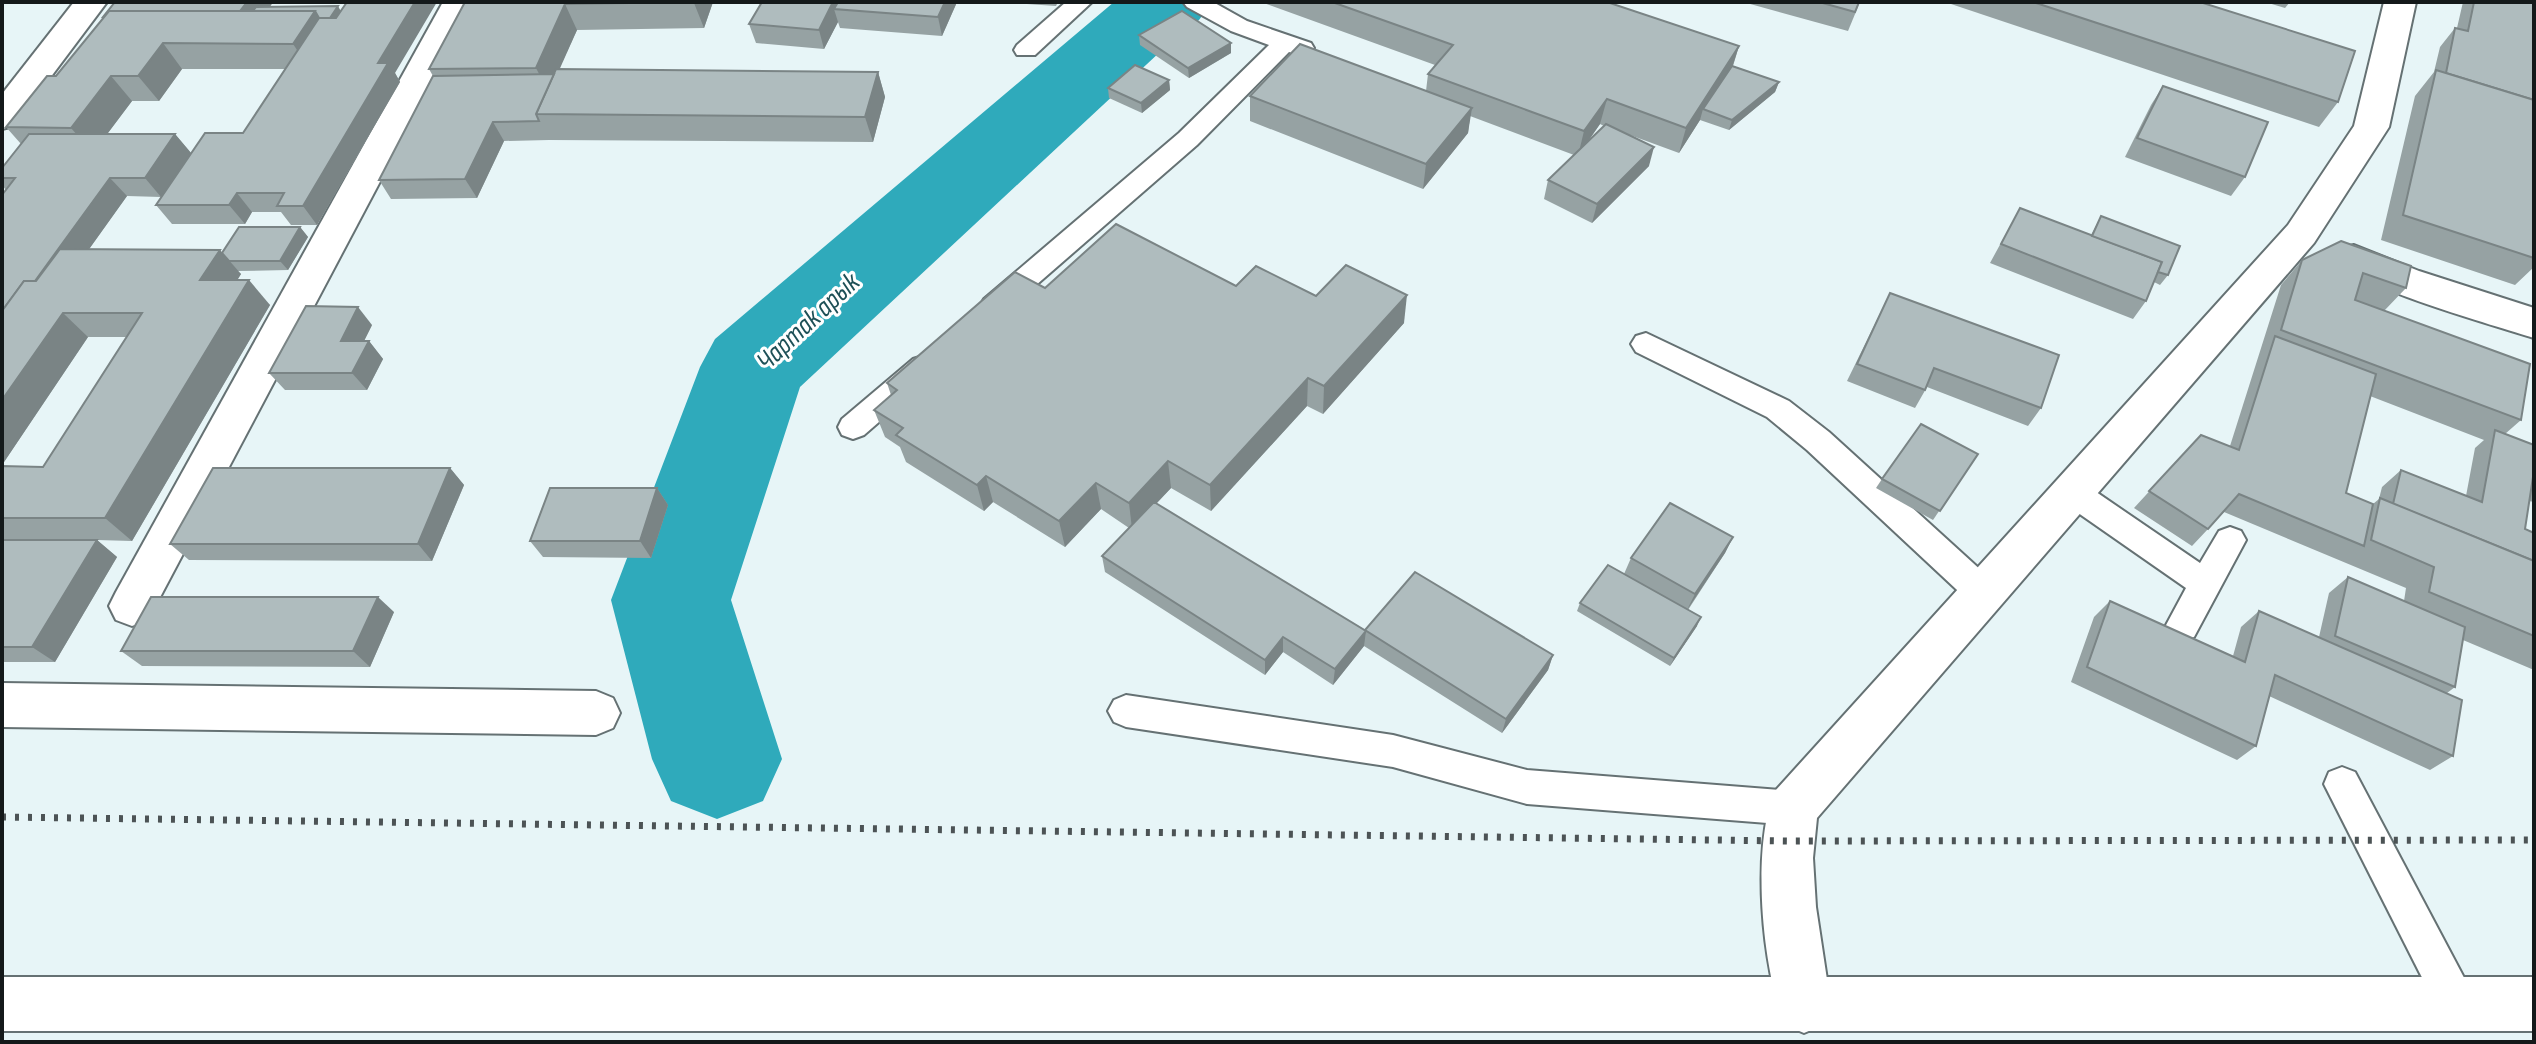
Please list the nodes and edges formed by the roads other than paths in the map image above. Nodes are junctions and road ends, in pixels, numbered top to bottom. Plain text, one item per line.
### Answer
1 (91, 2) edge
2 (459, 2) edge
3 (1080, 2) edge
4 (2400, 2) edge
5 (1201, 5) edge
6 (1285, 42) junction
7 (1026, 50) dead end
8 (1326, 57) edge
9 (2, 118) edge
10 (2301, 234) junction
11 (2534, 323) edge
12 (972, 325) edge
13 (1646, 344) dead end
14 (948, 345) edge
15 (853, 427) dead end
16 (2072, 492) junction
17 (2230, 540) dead end
18 (2205, 584) junction
19 (1983, 593) junction
20 (132, 606) dead end
21 (2182, 627) dead end
22 (2, 705) edge
23 (1126, 711) dead end
24 (596, 713) dead end
25 (2342, 784) dead end
26 (1793, 808) junction
27 (2456, 1003) junction
28 (2, 1004) edge
29 (2534, 1004) edge
30 (1804, 1006) junction

1 - 9 main road
2 - 20 main road
3 - 7 lane
4 - 10 main road
5 - 6 lane
6 - 8 lane
6 - 12 lane
10 - 11 main road
10 - 16 main road
13 - 19 lane
14 - 15 lane
16 - 18 lane
16 - 19 main road
17 - 18 lane
18 - 21 lane
19 - 26 main road
22 - 24 main road
23 - 26 lane
25 - 27 lane
26 - 30 main road
27 - 29 main road
27 - 30 main road
28 - 30 main road

